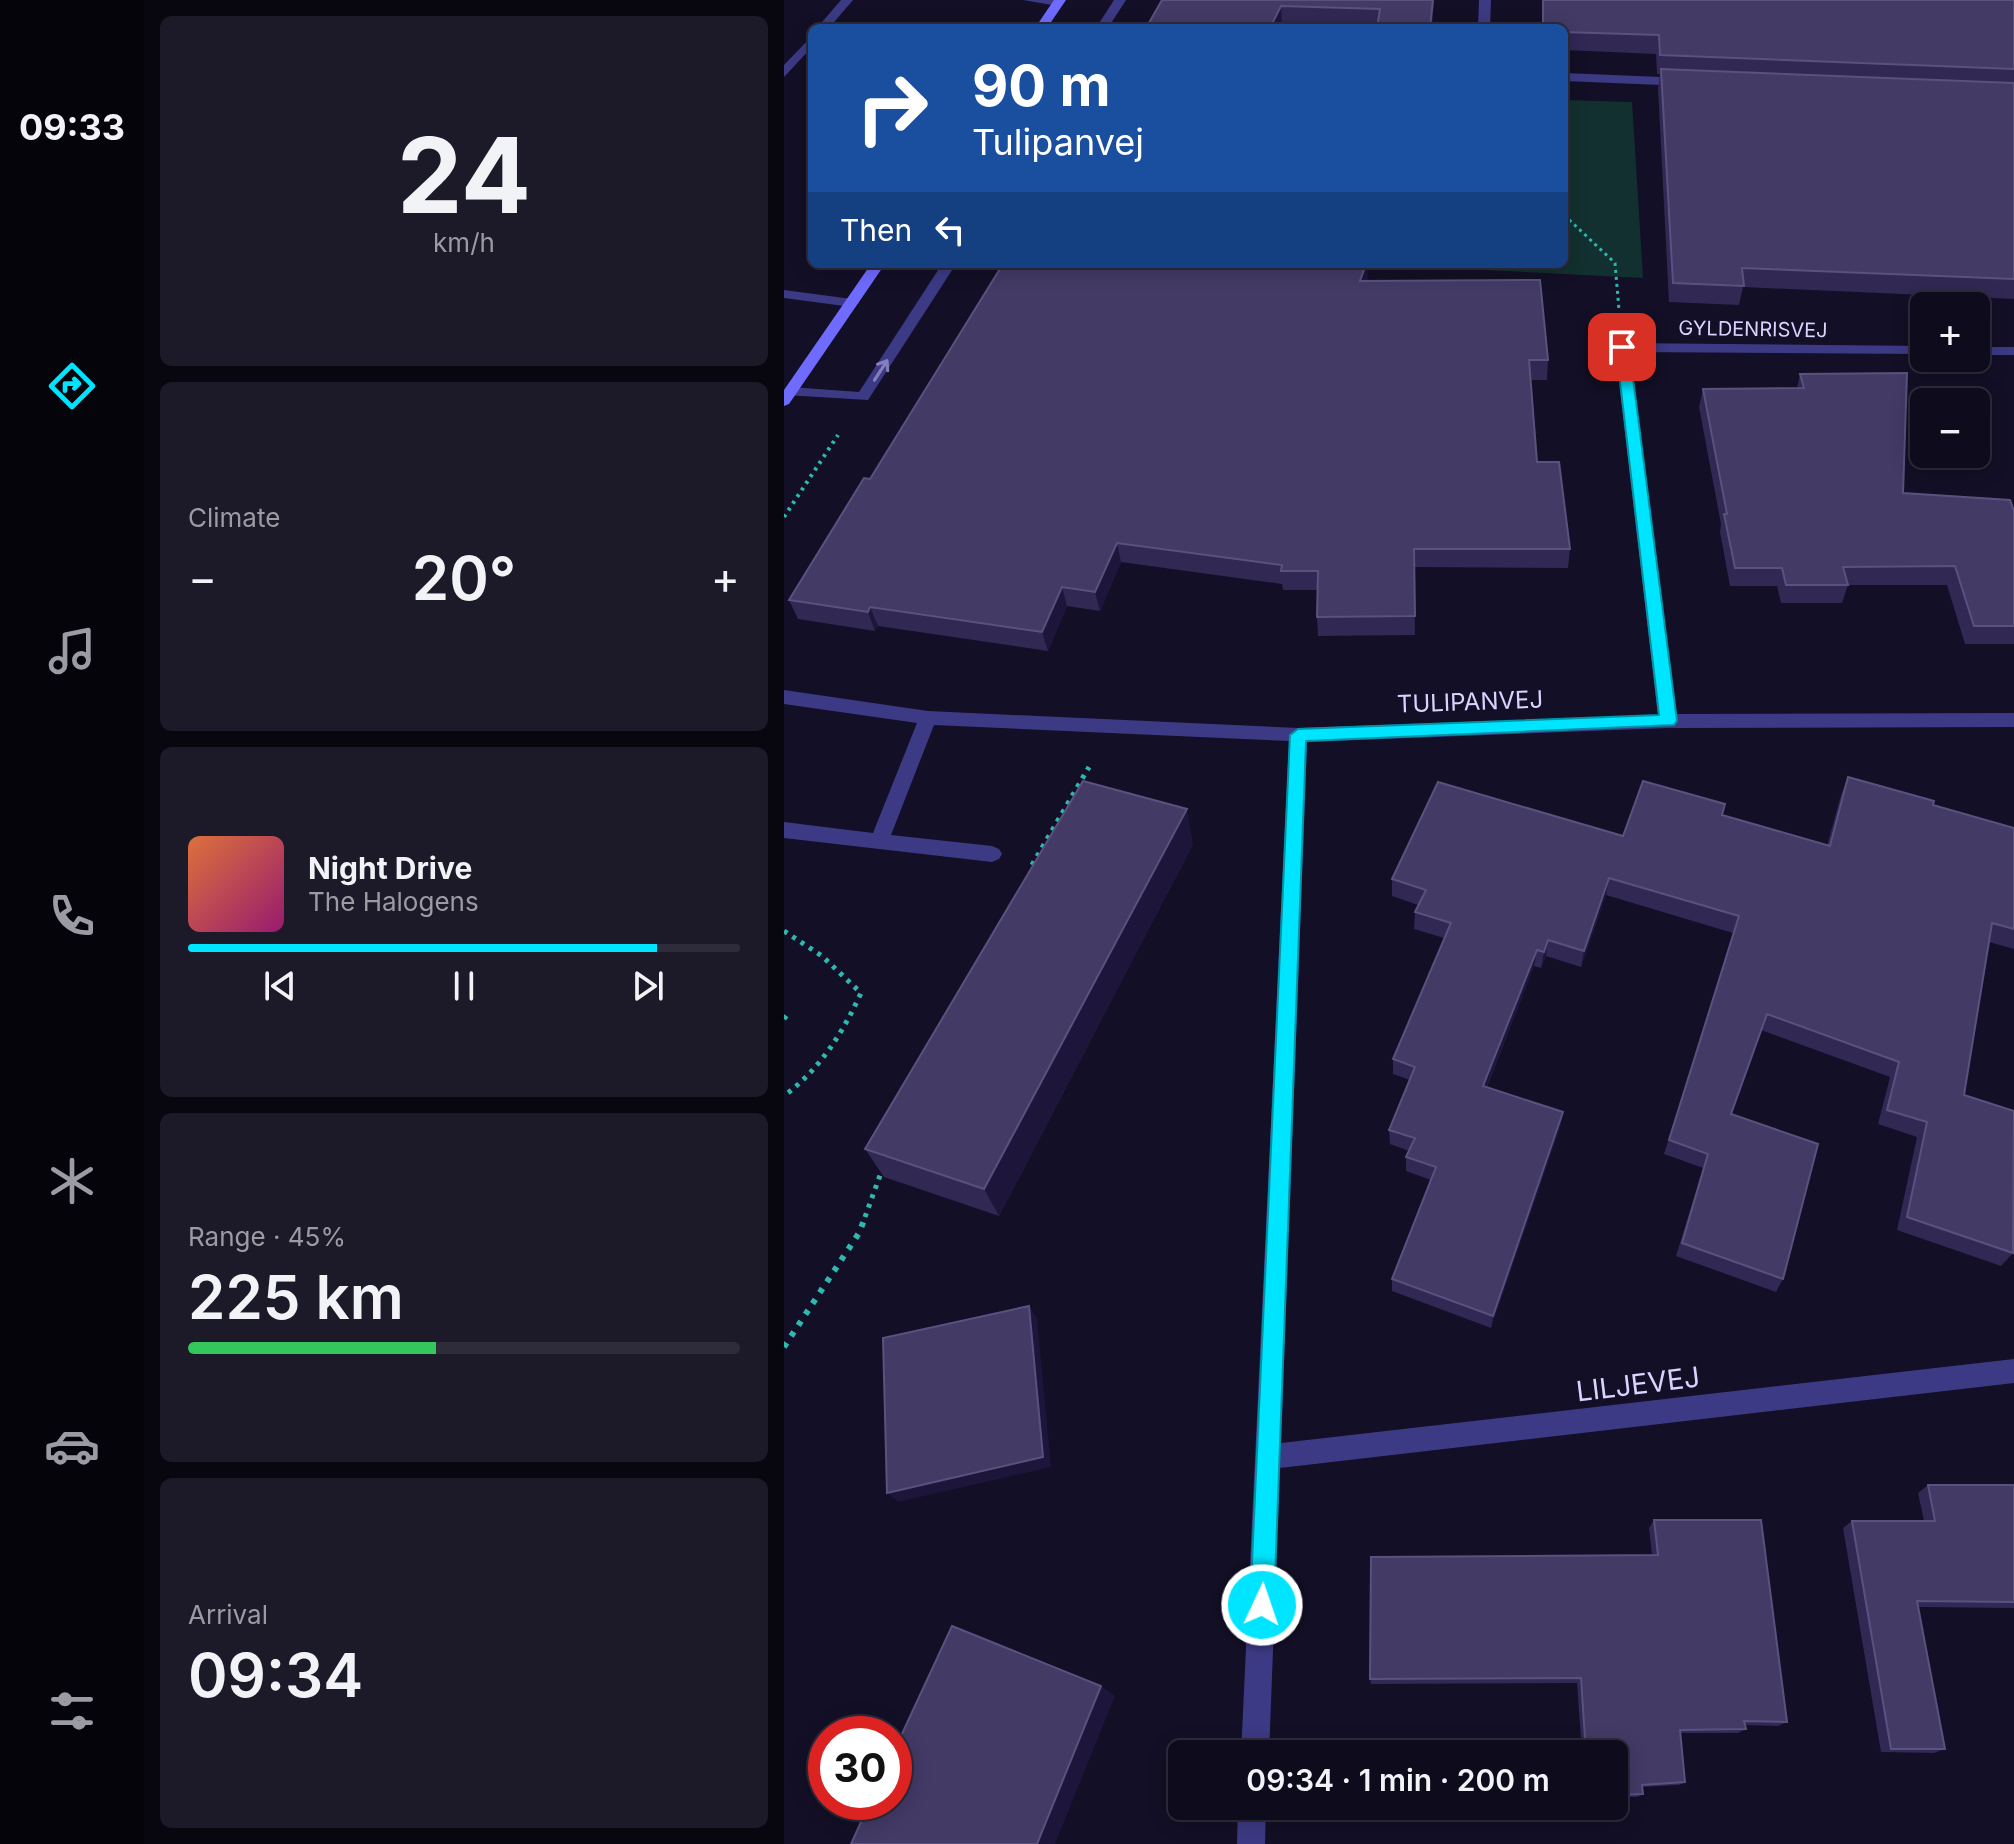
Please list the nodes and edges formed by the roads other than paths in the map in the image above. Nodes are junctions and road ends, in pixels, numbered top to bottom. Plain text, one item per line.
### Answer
1 (847, 0) edge
2 (1029, 0) edge
3 (1120, 0) edge
4 (1485, 0) edge
5 (1059, 1) edge
6 (826, 24) edge
7 (1044, 24) edge
8 (1105, 24) edge
9 (1484, 24) edge
10 (808, 45) edge
11 (784, 73) edge
12 (1568, 77) edge
13 (1704, 83) edge
14 (875, 268) edge
15 (946, 268) edge
16 (784, 294) edge
17 (852, 303) junction
18 (1910, 350) edge
19 (1990, 351) edge
20 (2014, 351) edge
21 (787, 397) edge
22 (784, 697) edge
23 (928, 718) junction
24 (2014, 720) edge
25 (1668, 721) junction
26 (1298, 735) junction
27 (784, 830) edge
28 (879, 841) junction
29 (992, 854) dead end
30 (2014, 1371) edge
31 (1268, 1457) junction
32 (1256, 1740) edge
33 (1252, 1820) edge
34 (1251, 1844) edge

1 - 6 street
2 - 5 street
3 - 8 street
4 - 9 street
5 - 7 street
10 - 11 street
12 - 13 street
14 - 17 street
21 -> 15 street
16 - 17 street
17 - 21 street
18 - 25 street, GYLDENRISVEJ
19 - 20 street
22 - 23 street, TULIPANVEJ
23 - 26 street, TULIPANVEJ
23 - 28 street
24 - 25 street, TULIPANVEJ
25 - 26 street, TULIPANVEJ
26 - 31 street
27 - 28 street
28 - 29 street
30 - 31 street, LILJEVEJ
31 - 32 street
33 - 34 street

